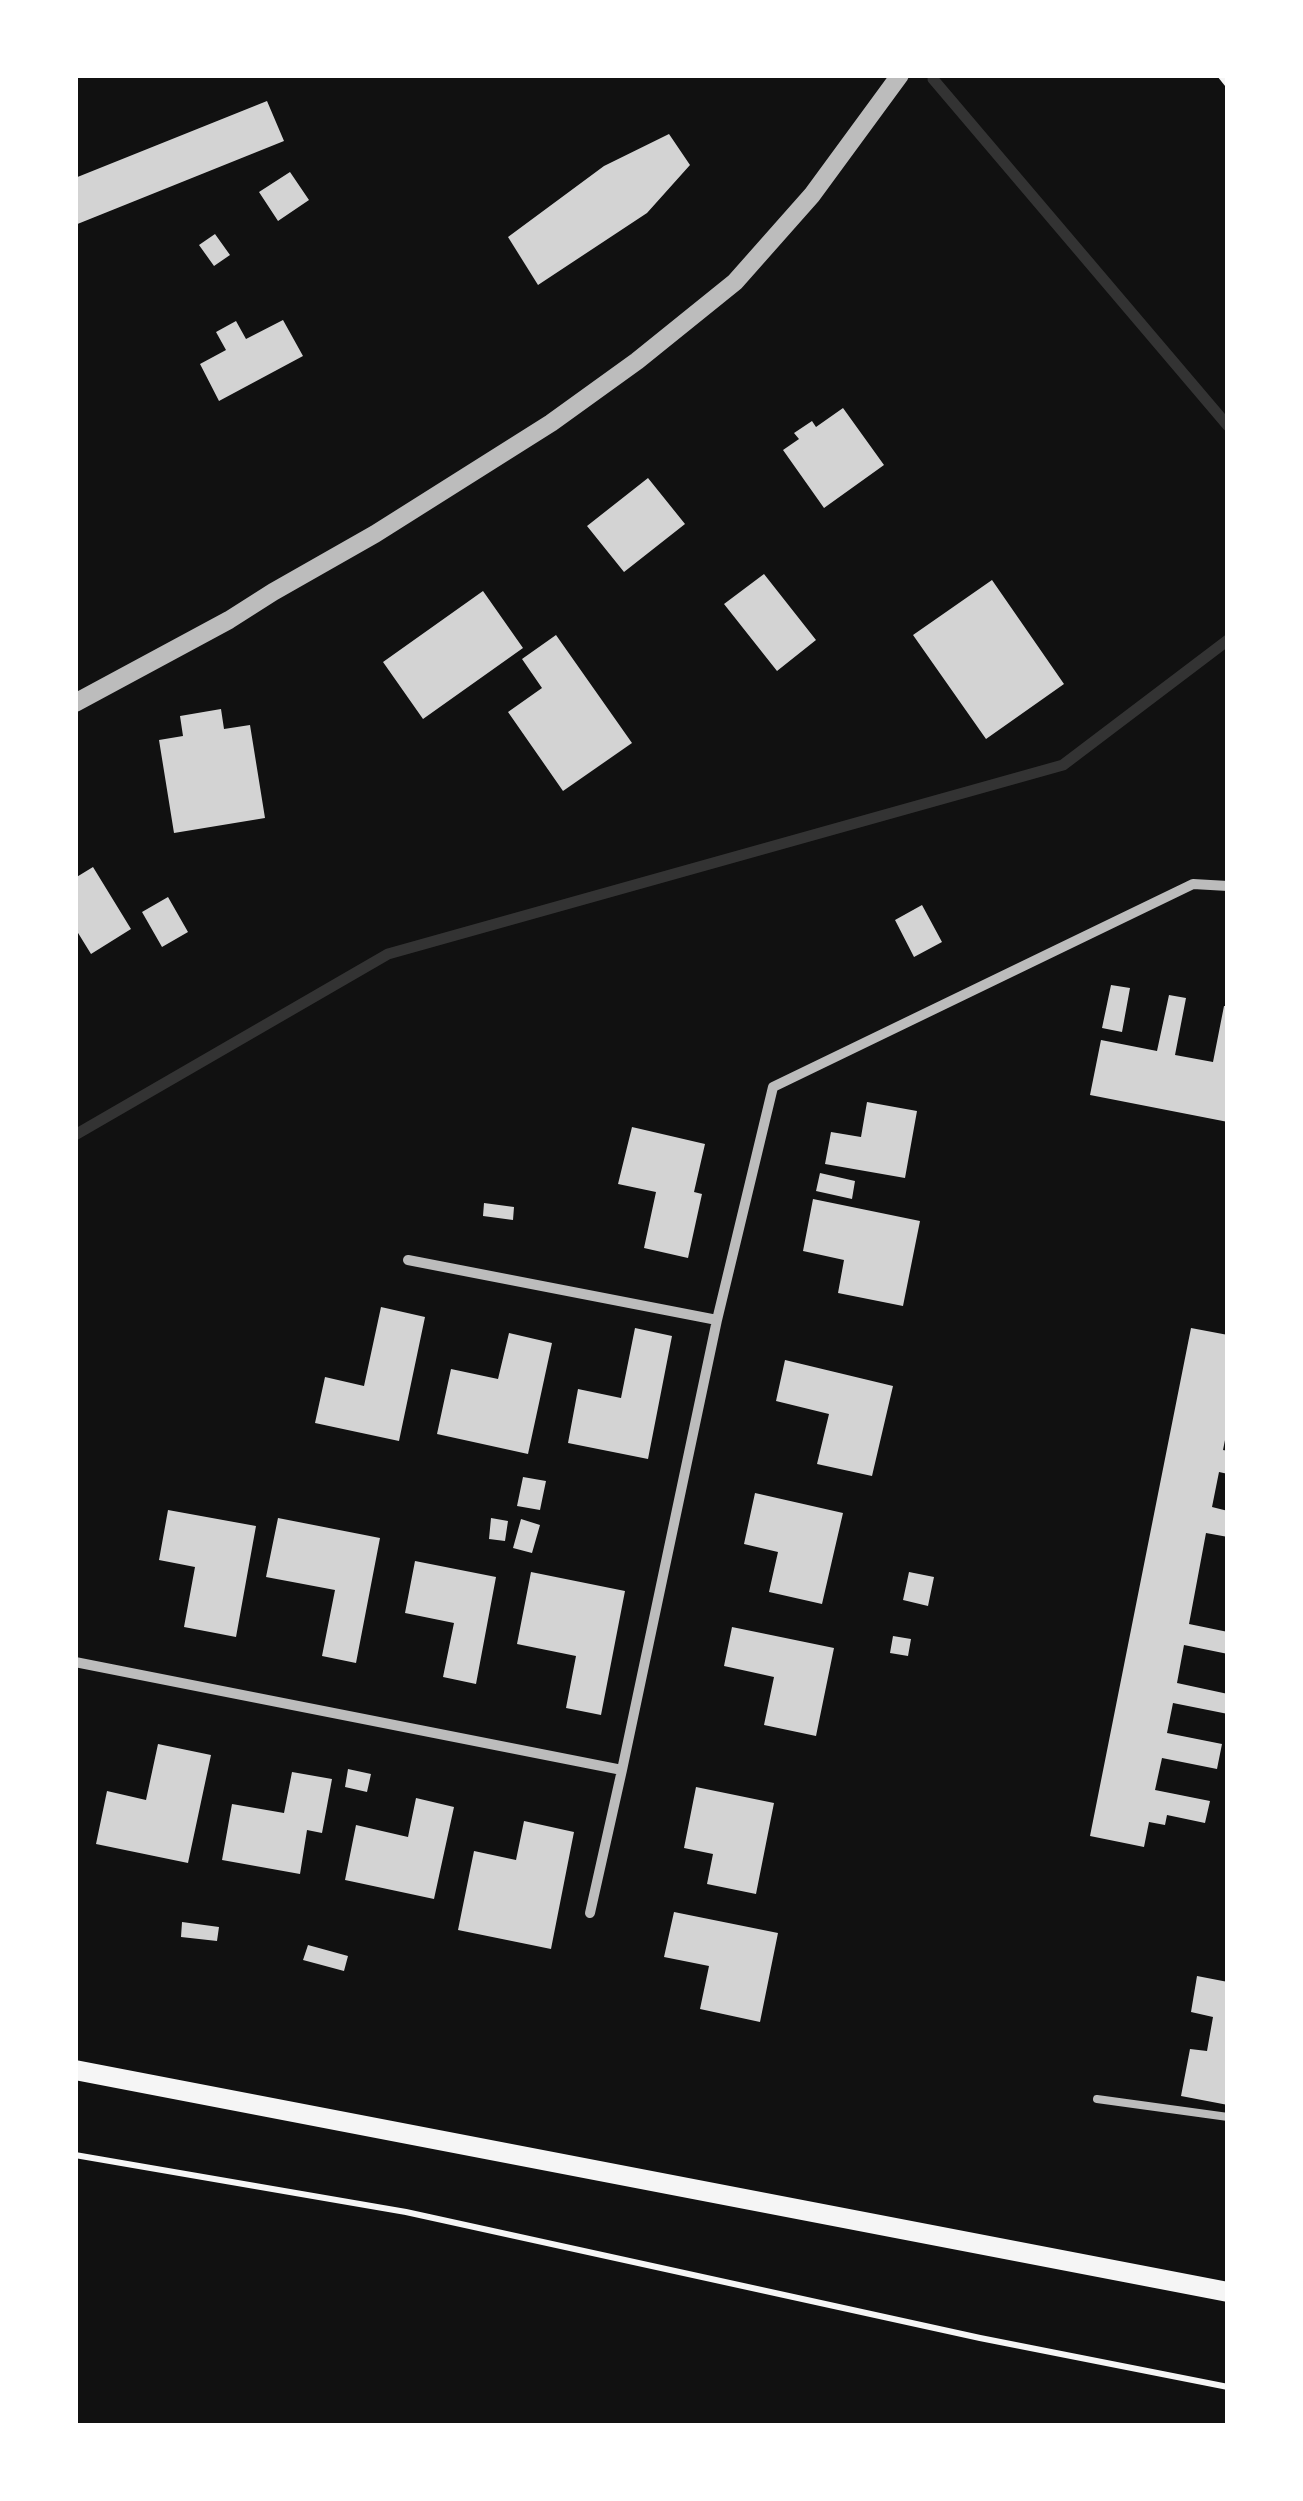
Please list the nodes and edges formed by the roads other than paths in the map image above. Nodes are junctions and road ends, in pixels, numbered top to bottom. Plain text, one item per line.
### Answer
1 (900, 75) edge
2 (75, 703) edge
3 (1228, 886) edge
4 (408, 1260) dead end
5 (718, 1320) junction
6 (75, 1662) edge
7 (622, 1770) junction
8 (590, 1913) dead end
9 (75, 2070) edge
10 (1097, 2100) dead end
11 (1228, 2117) edge
12 (1228, 2292) edge

1 - 2 street
3 - 5 street
4 - 5 street
5 - 7 street
6 - 7 street
7 - 8 street
9 - 12 main road
10 - 11 lane

